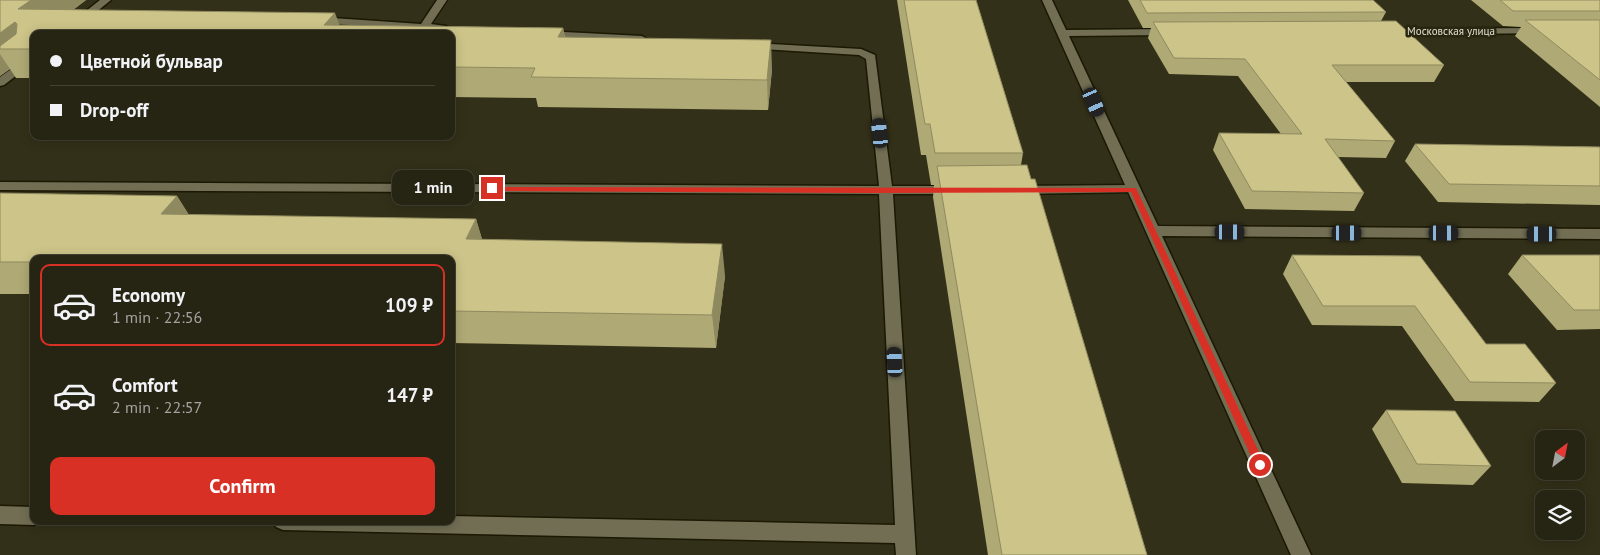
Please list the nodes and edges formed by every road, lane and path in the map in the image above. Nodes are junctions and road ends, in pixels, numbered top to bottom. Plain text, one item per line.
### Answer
1 (106, 0) edge
2 (442, 0) edge
3 (1047, 0) edge
4 (84, 17) junction
5 (103, 17) edge
6 (305, 20) edge
7 (425, 26) junction
8 (455, 28) edge
9 (67, 30) edge
10 (1550, 31) edge
11 (1182, 32) edge
12 (1371, 32) edge
13 (534, 33) edge
14 (1063, 33) junction
15 (653, 40) edge
16 (742, 45) edge
17 (30, 59) edge
18 (0, 83) edge
19 (0, 186) edge
20 (965, 190) edge
21 (1005, 190) edge
22 (1133, 190) junction
23 (886, 191) junction
24 (1152, 231) junction
25 (1600, 234) edge
26 (0, 515) edge
27 (30, 516) edge
28 (455, 525) edge
29 (905, 534) junction
30 (906, 555) edge
31 (1301, 555) edge

1 - 4 street
2 - 7 street
3 - 14 street
4 - 5 street
4 - 9 street
6 - 7 street
7 - 8 street
10 - 12 street, Московская улица
11 - 14 street
13 - 15 street
14 - 22 street
16 - 23 street
17 - 18 street
19 - 23 street
20 - 23 street
21 - 22 street
22 - 24 street
23 - 29 street
24 - 25 street
24 - 31 street
26 - 27 street
28 - 29 street
29 - 30 street

